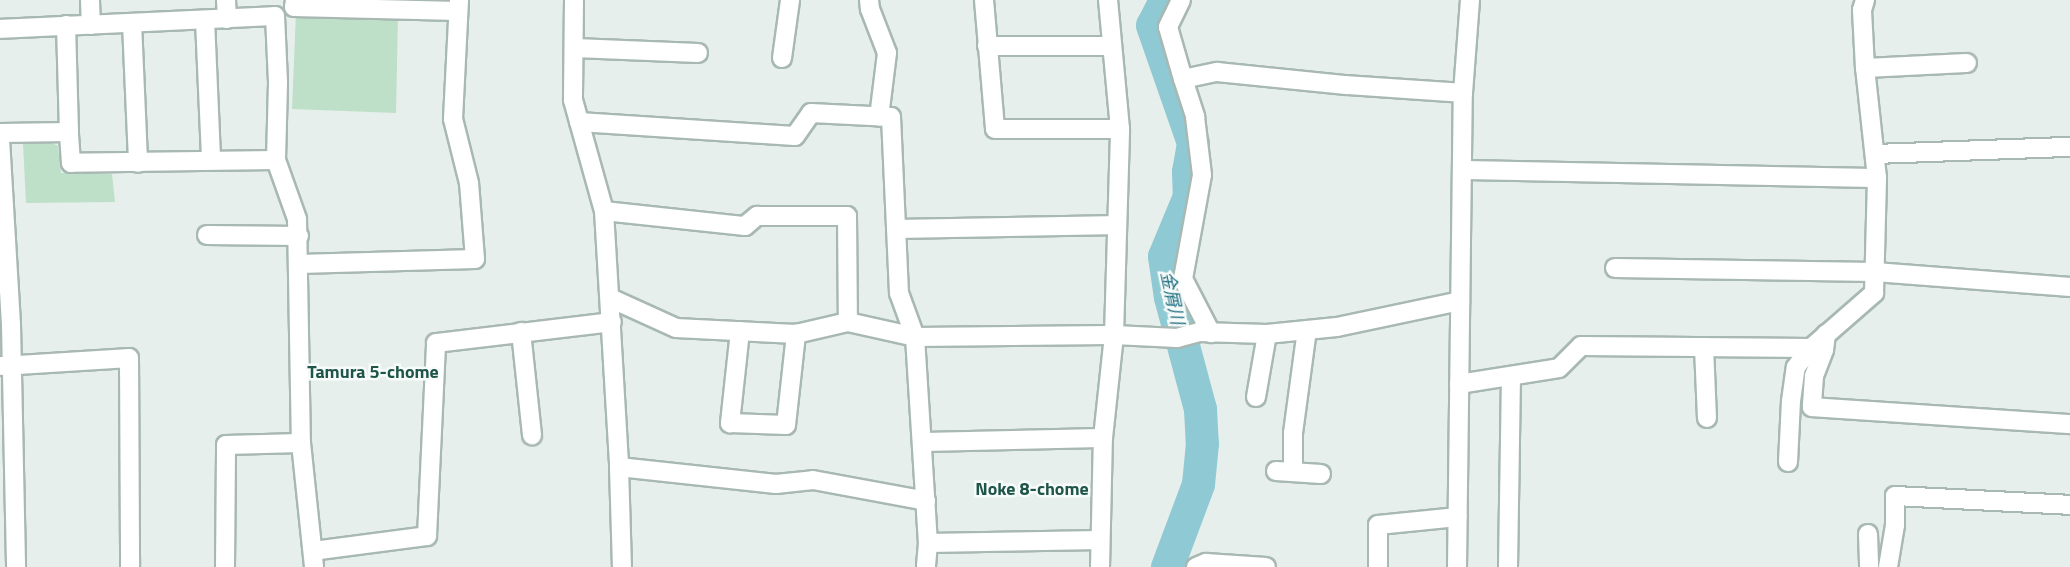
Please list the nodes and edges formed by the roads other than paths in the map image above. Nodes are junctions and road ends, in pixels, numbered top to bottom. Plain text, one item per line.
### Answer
1 (90, 0) edge
2 (226, 0) edge
3 (295, 0) edge
4 (574, 0) edge
5 (790, 0) edge
6 (870, 0) edge
7 (984, 0) edge
8 (1108, 0) edge
9 (1181, 0) edge
10 (1470, 0) edge
11 (1865, 0) edge
12 (458, 5) edge
13 (227, 19) junction
14 (205, 20) junction
15 (132, 23) junction
16 (66, 25) junction
17 (91, 25) junction
18 (0, 29) edge
19 (987, 46) junction
20 (1112, 46) junction
21 (575, 48) junction
22 (698, 53) dead end
23 (782, 58) dead end
24 (1967, 63) dead end
25 (1865, 68) junction
26 (1183, 79) junction
27 (1463, 93) junction
28 (879, 117) junction
29 (579, 122) junction
30 (1119, 129) junction
31 (69, 132) junction
32 (0, 133) edge
33 (0, 139) edge
34 (2070, 147) edge
35 (1875, 154) junction
36 (211, 160) junction
37 (276, 160) junction
38 (138, 163) junction
39 (1462, 170) junction
40 (1877, 178) junction
41 (604, 211) junction
42 (1117, 225) junction
43 (896, 229) junction
44 (207, 235) dead end
45 (298, 236) junction
46 (299, 264) junction
47 (1615, 268) dead end
48 (1875, 272) junction
49 (2070, 287) edge
50 (610, 298) junction
51 (1460, 302) junction
52 (612, 322) junction
53 (848, 322) junction
54 (1307, 330) junction
55 (740, 331) junction
56 (1205, 332) junction
57 (521, 333) junction
58 (796, 334) junction
59 (1267, 334) junction
60 (1826, 334) junction
61 (1114, 335) junction
62 (915, 337) junction
63 (1704, 347) junction
64 (1811, 348) junction
65 (6, 366) edge
66 (1511, 376) junction
67 (1459, 384) junction
68 (1256, 397) dead end
69 (1707, 418) dead end
70 (2070, 424) edge
71 (532, 435) dead end
72 (1103, 438) junction
73 (922, 442) junction
74 (301, 443) junction
75 (1788, 462) dead end
76 (619, 467) junction
77 (1321, 474) dead end
78 (926, 501) junction
79 (2070, 505) edge
80 (1458, 517) junction
81 (1868, 534) dead end
82 (1100, 540) junction
83 (928, 543) junction
84 (314, 559) edge
85 (16, 567) edge
86 (130, 567) edge
87 (225, 567) edge
88 (622, 567) edge
89 (926, 567) edge
90 (1100, 567) edge
91 (1196, 567) edge
92 (1266, 567) edge
93 (1378, 567) edge
94 (1457, 567) edge
95 (1508, 567) edge
96 (1869, 567) edge
97 (1888, 567) edge

1 - 17 street
2 - 13 street
3 - 12 street
4 - 21 street
5 - 23 street
6 - 28 street
7 - 19 street
8 - 20 street
9 - 26 street
10 - 27 street
11 - 25 street
12 - 46 street
13 - 14 street
13 - 37 street
14 - 15 street
14 - 36 street
15 - 17 street
15 - 38 street
16 - 17 street
16 - 18 street
16 - 31 street
19 - 20 street
19 - 30 street
20 - 30 street
21 - 22 street
21 - 29 street
24 - 25 street
25 - 35 street
26 - 27 street
26 - 56 street
27 - 39 street
28 - 29 street
28 - 43 street
29 - 41 street
30 - 42 street
31 - 32 street
31 - 38 street
33 - 65 street
34 - 35 street
35 - 40 street
36 - 37 street
36 - 38 street
37 - 45 street
39 - 40 street
39 - 51 street
40 - 48 street
41 - 50 street
41 - 53 street
42 - 43 street
42 - 61 street
43 - 62 street
44 - 45 street
45 - 46 street
46 - 74 street
47 - 48 street
48 - 49 street
48 - 60 street
50 - 52 street
50 - 55 street
51 - 54 street
51 - 67 street
52 - 57 street
52 - 76 street
53 - 58 street
53 - 62 street
54 - 59 street
54 - 77 street
55 - 58 street
55 - 58 street
56 - 59 street
56 - 61 street
57 - 71 street
57 - 84 street
59 - 68 street
60 - 64 street
60 - 70 street
61 - 62 street
61 - 72 street
62 - 73 street
63 - 64 street
63 - 66 street
63 - 69 street
64 - 75 street
65 - 85 street
65 - 86 street
66 - 67 street
66 - 95 street
67 - 80 street
72 - 73 street
72 - 82 street
73 - 78 street
74 - 84 street
74 - 87 street
76 - 78 street
76 - 88 street
78 - 83 street
79 - 97 street
80 - 93 street
80 - 94 street
81 - 96 street
82 - 83 street
82 - 90 street
83 - 89 street
91 - 92 street

